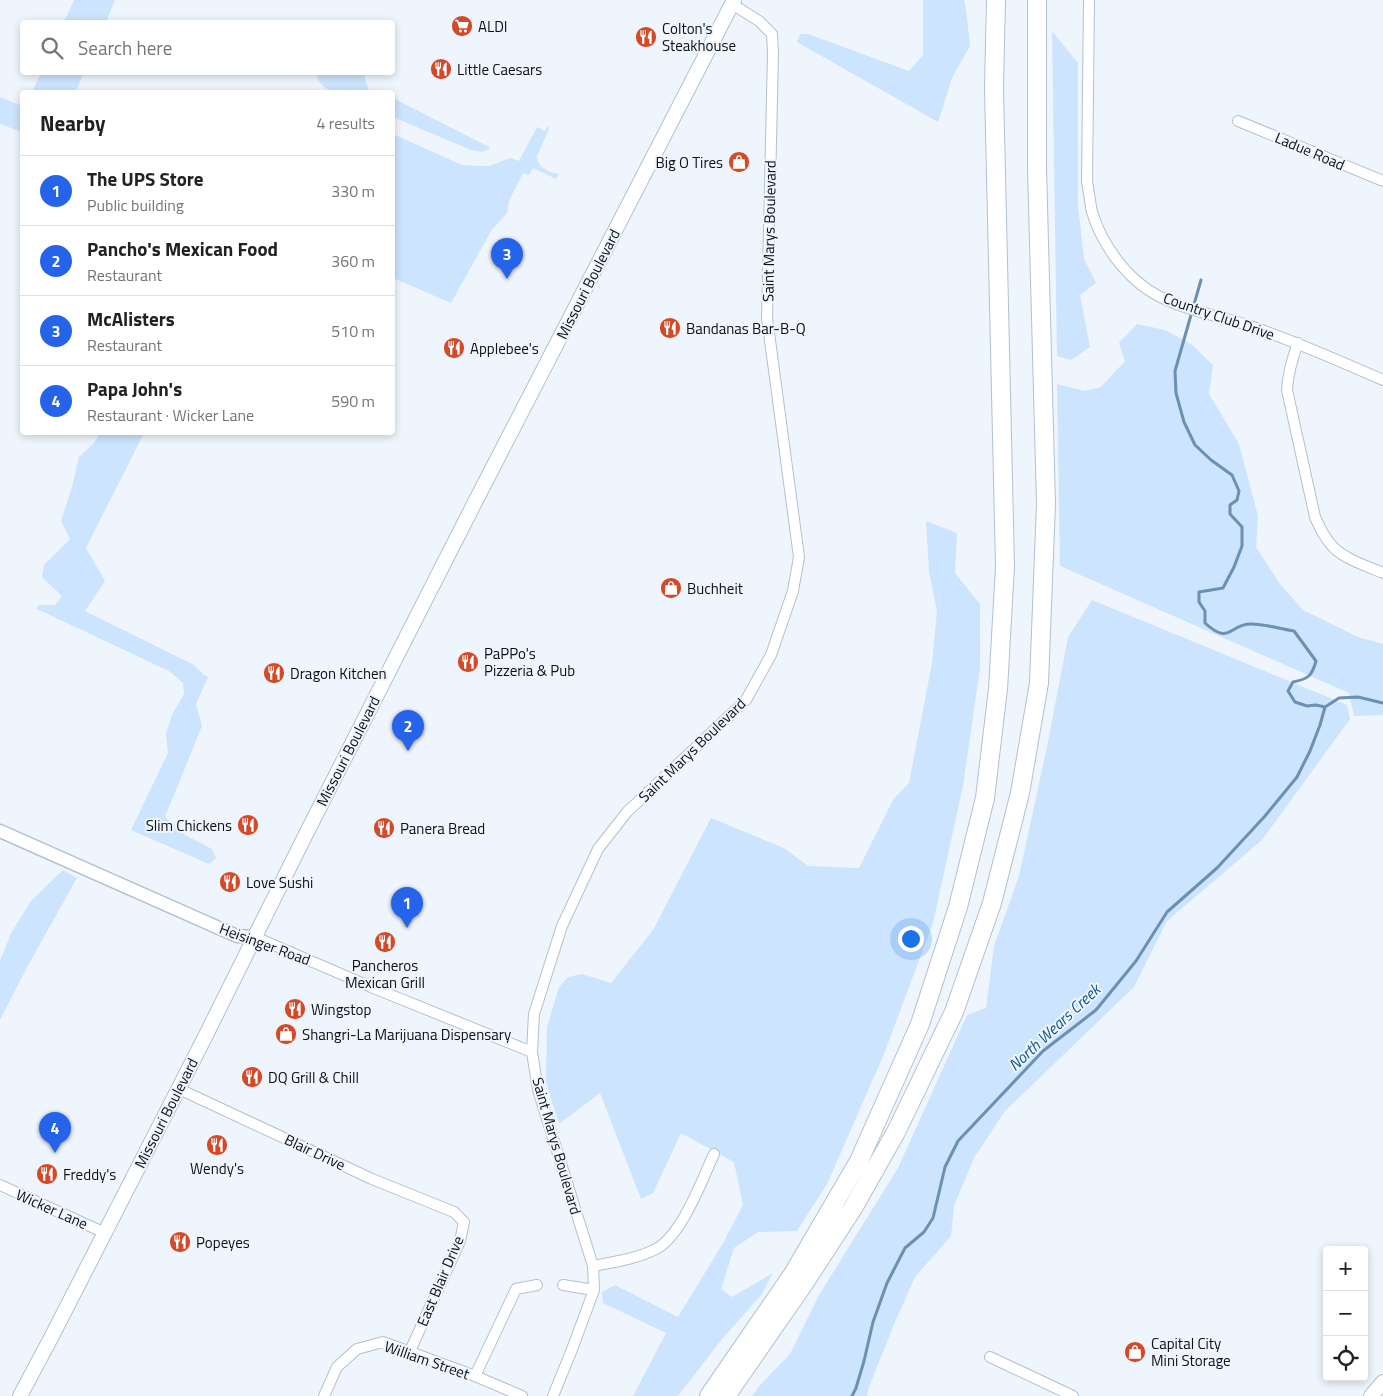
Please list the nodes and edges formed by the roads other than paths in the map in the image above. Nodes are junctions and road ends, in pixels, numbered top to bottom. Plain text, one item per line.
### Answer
1 (996, 0) edge
2 (1037, 0) edge
3 (1089, 0) edge
4 (730, 1) edge
5 (1238, 121) dead end
6 (1383, 181) edge
7 (1298, 343) junction
8 (1383, 380) edge
9 (1383, 573) edge
10 (0, 831) edge
11 (255, 937) junction
12 (532, 1052) junction
13 (179, 1089) junction
14 (714, 1154) dead end
15 (0, 1185) edge
16 (454, 1212) joint
17 (105, 1233) junction
18 (593, 1266) junction
19 (563, 1285) dead end
20 (537, 1286) dead end
21 (594, 1290) junction
22 (410, 1351) junction
23 (990, 1357) dead end
24 (474, 1376) junction
25 (1383, 1382) edge
26 (714, 1395) edge
27 (20, 1396) edge
28 (324, 1396) edge
29 (522, 1396) edge
30 (552, 1396) edge
31 (1073, 1396) edge
32 (1371, 1396) edge

1 - 26 highway
2 - 26 highway
3 - 7 street, Country Club Drive
4 - 11 main road, Missouri Boulevard
4 - 12 street, Saint Marys Boulevard
5 - 6 street, Ladue Road
7 - 8 street, Country Club Drive
7 - 9 street
10 - 11 street, Heisinger Road
11 - 12 street, Heisinger Road
11 - 13 main road, Missouri Boulevard
12 - 18 street, Saint Marys Boulevard
13 - 16 street, Blair Drive
13 - 17 main road, Missouri Boulevard
14 - 18 street
15 - 17 street, Wicker Lane
16 - 22 street, East Blair Drive
17 - 27 main road, Missouri Boulevard
18 - 21 street, Saint Marys Boulevard
19 - 21 street
20 - 24 street
21 - 30 street, Saint Marys Boulevard
22 - 24 street, William Street
22 - 28 street, William Street
23 - 31 street
24 - 29 street, William Street
25 - 32 main road

